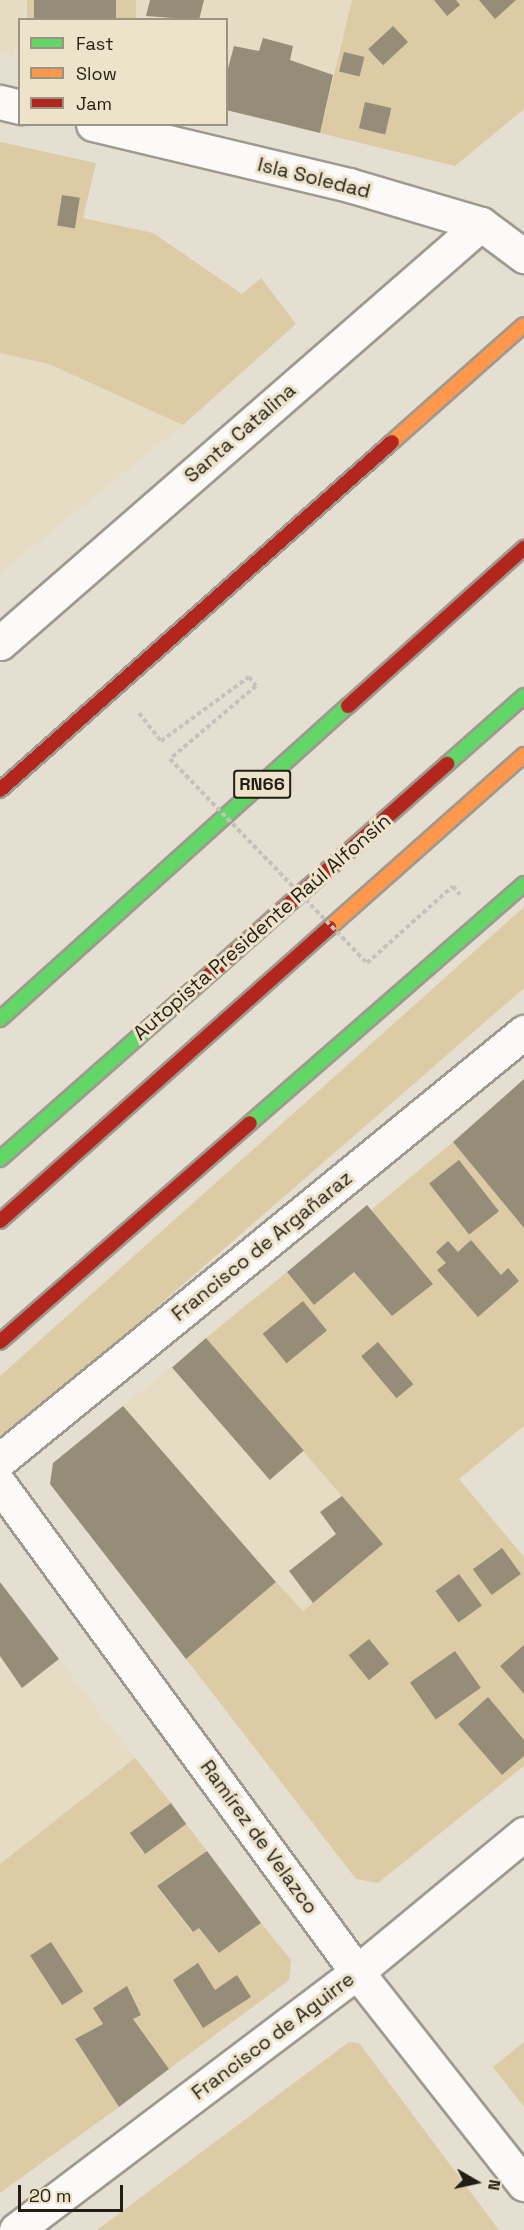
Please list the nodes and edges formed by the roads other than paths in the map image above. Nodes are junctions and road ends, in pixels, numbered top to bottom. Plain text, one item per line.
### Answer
1 (0, 102) edge
2 (18, 106) edge
3 (101, 126) edge
4 (481, 224) junction
5 (524, 256) edge
6 (524, 325) edge
7 (524, 548) edge
8 (0, 643) edge
9 (524, 696) edge
10 (524, 755) edge
11 (0, 790) edge
12 (524, 884) edge
13 (0, 1019) edge
14 (524, 1032) edge
15 (0, 1159) edge
16 (0, 1221) edge
17 (0, 1342) edge
18 (0, 1460) edge
19 (0, 1485) edge
20 (524, 1834) edge
21 (357, 1971) junction
22 (524, 2184) edge
23 (16, 2230) edge

1 - 2 street
3 - 4 street, Isla Soledad
4 - 5 street, Isla Soledad
4 - 8 street, Santa Catalina
6 - 11 main road
7 - 13 main road, RN66
9 - 15 main road, Autopista Presidente Raúl Alfonsín
10 - 16 main road
12 - 17 main road
14 - 18 street, Francisco de Argañaraz
19 - 21 street, Ramírez de Velazco
20 - 21 street, Francisco de Aguirre
21 - 22 street, Ramírez de Velazco
21 - 23 street, Francisco de Aguirre

